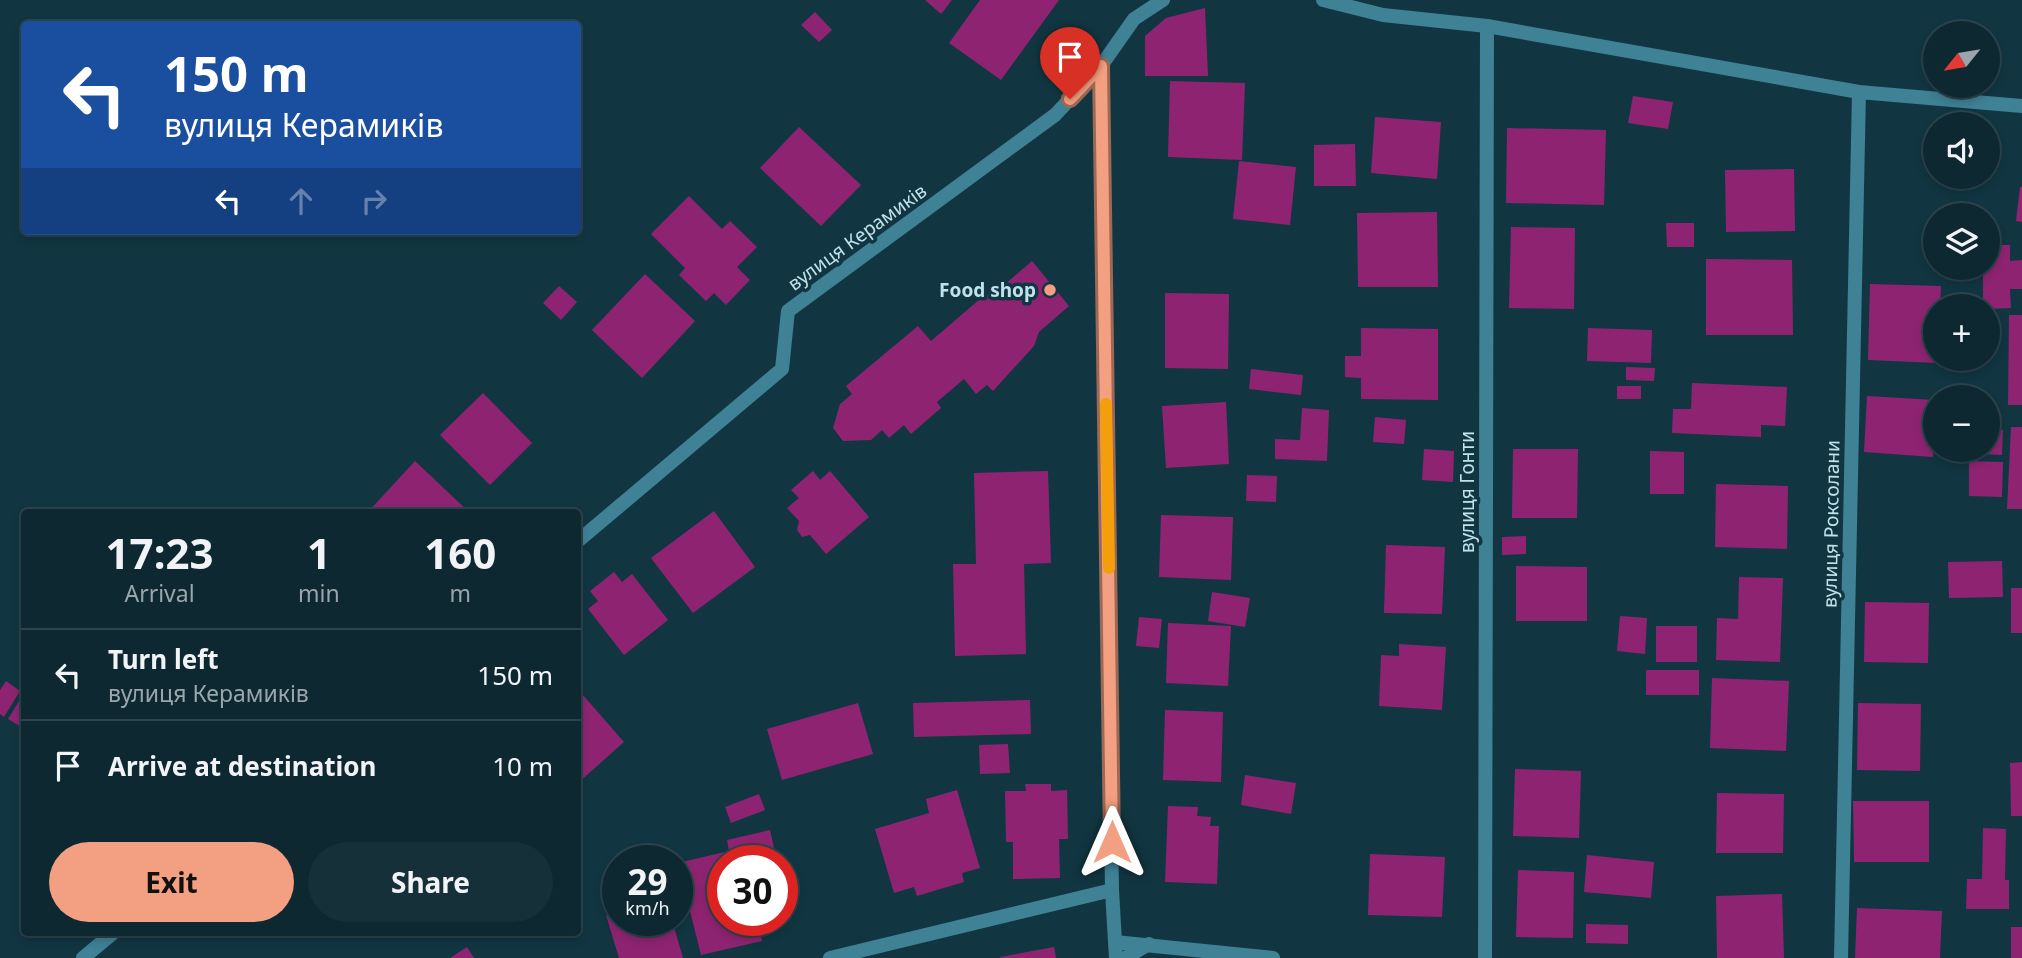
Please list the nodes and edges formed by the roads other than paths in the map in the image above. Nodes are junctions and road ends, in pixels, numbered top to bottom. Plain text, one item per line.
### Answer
1 (1323, 0) edge
2 (1159, 1) edge
3 (1487, 26) junction
4 (1101, 66) junction
5 (1859, 92) junction
6 (2022, 106) edge
7 (581, 538) edge
8 (1112, 890) junction
9 (109, 936) edge
10 (1115, 942) junction
11 (1149, 944) junction
12 (83, 958) edge
13 (830, 958) edge
14 (1116, 958) edge
15 (1125, 958) edge
16 (1273, 958) edge
17 (1485, 958) edge
18 (1841, 958) edge

1 - 3 street
2 - 4 street, вулиця Керамиків
3 - 5 street
3 - 17 street, вулиця Гонти
4 - 7 street, вулиця Керамиків
4 - 8 street
5 - 6 street
5 - 18 street, вулиця Роксолани
8 - 10 street
8 - 13 street
9 - 12 street
10 - 11 street
10 - 14 street
11 - 15 street
11 - 16 street

